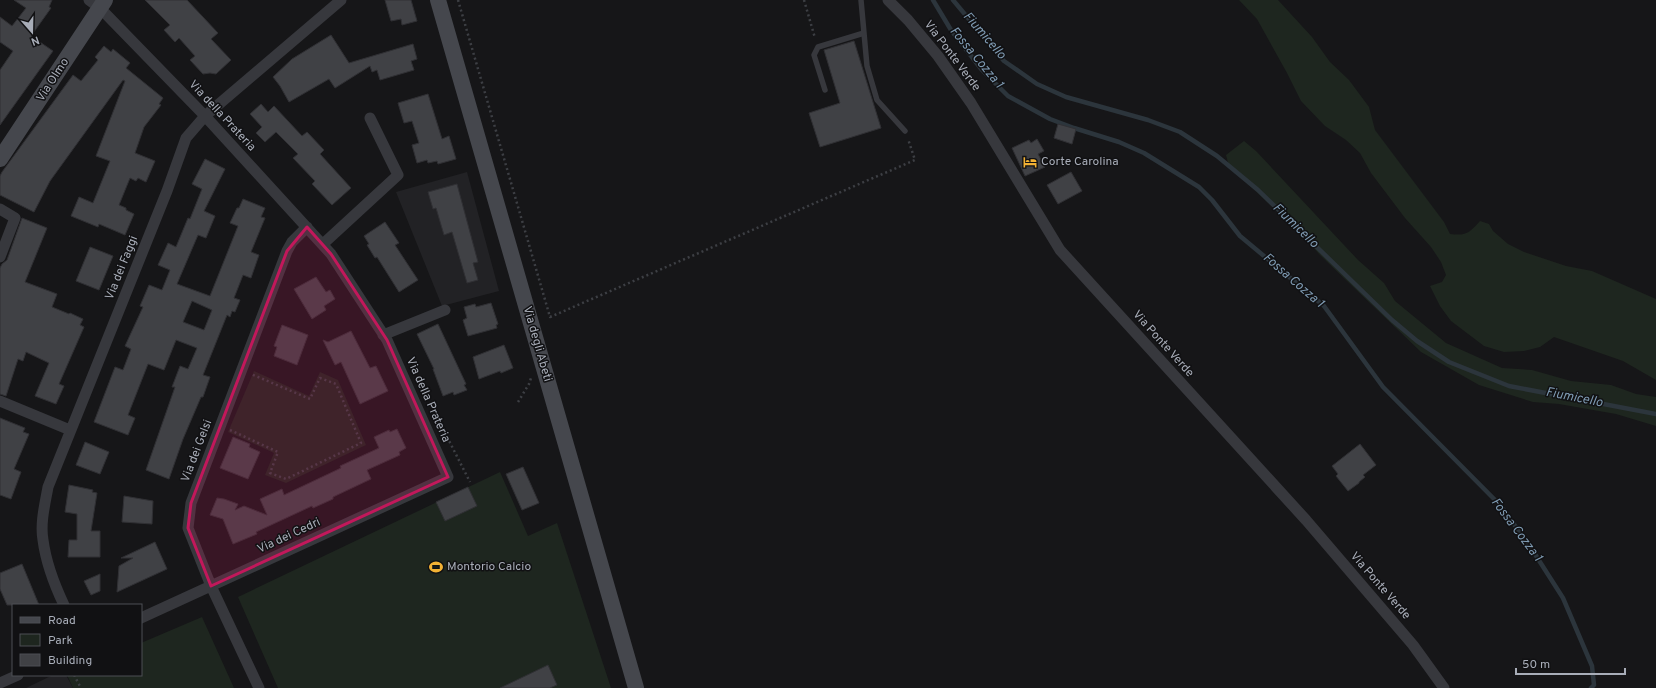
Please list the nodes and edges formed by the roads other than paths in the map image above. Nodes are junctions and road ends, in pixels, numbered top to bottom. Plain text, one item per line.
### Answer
1 (341, 0) edge
2 (438, 0) edge
3 (861, 0) edge
4 (888, 0) edge
5 (98, 3) edge
6 (864, 32) junction
7 (825, 90) dead end
8 (205, 116) junction
9 (370, 118) dead end
10 (905, 131) road end
11 (0, 159) edge
12 (0, 209) edge
13 (308, 227) junction
14 (4, 234) edge
15 (323, 244) junction
16 (0, 257) edge
17 (445, 310) dead end
18 (383, 335) junction
19 (0, 401) edge
20 (70, 430) junction
21 (448, 477) joint
22 (211, 586) junction
23 (64, 604) edge
24 (142, 618) edge
25 (16, 676) edge
26 (0, 683) edge
27 (259, 688) edge
28 (636, 688) edge
29 (1444, 688) edge

1 - 8 street, Via dei Faggi
2 - 28 street, Via degli Abeti
3 - 6 lane
4 - 29 street, Via Ponte Verde
5 - 8 street, Via della Prateria
5 - 11 street, Via Olmo
6 - 7 lane
6 - 10 lane
8 - 13 street, Via della Prateria
8 - 20 street, Via dei Faggi
9 - 15 street
12 - 14 street
13 - 15 street, Via della Prateria
13 - 22 street, Via dei Gelsi
14 - 16 street
15 - 18 street, Via della Prateria
17 - 18 street
18 - 21 street, Via della Prateria
19 - 20 street
20 - 23 street, Via dei Faggi
21 - 22 street, Via dei Cedri
22 - 24 street, Via dei Cedri
22 - 27 street, Via dei Gelsi
25 - 26 street

